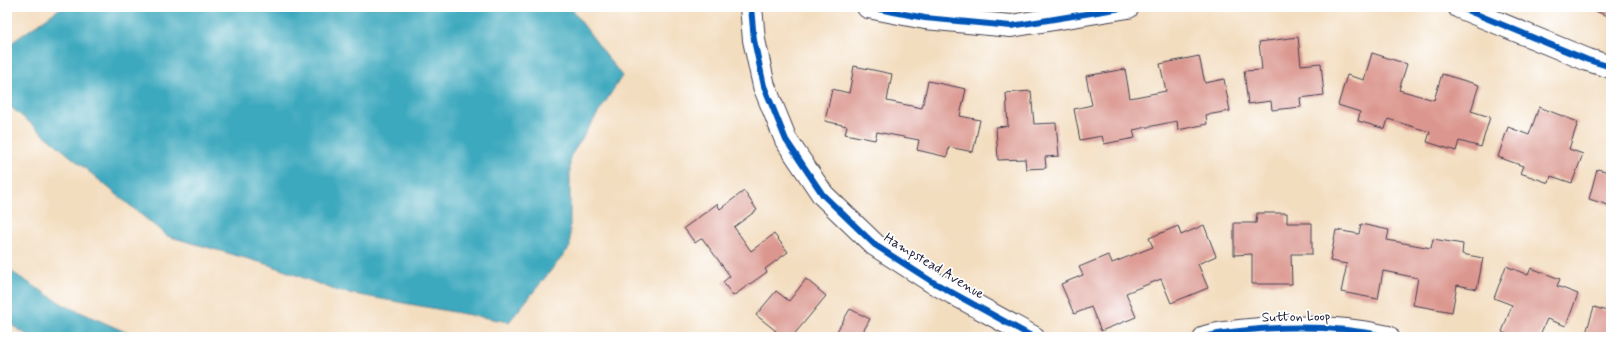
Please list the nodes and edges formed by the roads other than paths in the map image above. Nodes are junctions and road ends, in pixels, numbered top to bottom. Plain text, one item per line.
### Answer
1 (751, 7) edge
2 (868, 7) edge
3 (1128, 7) edge
4 (1459, 7) edge
5 (1611, 67) edge
6 (1033, 337) edge
7 (1205, 337) edge
8 (1388, 337) edge

1 - 6 street, Hampstead Avenue
2 - 3 street
4 - 5 street
7 - 8 street, Sutton Loop

